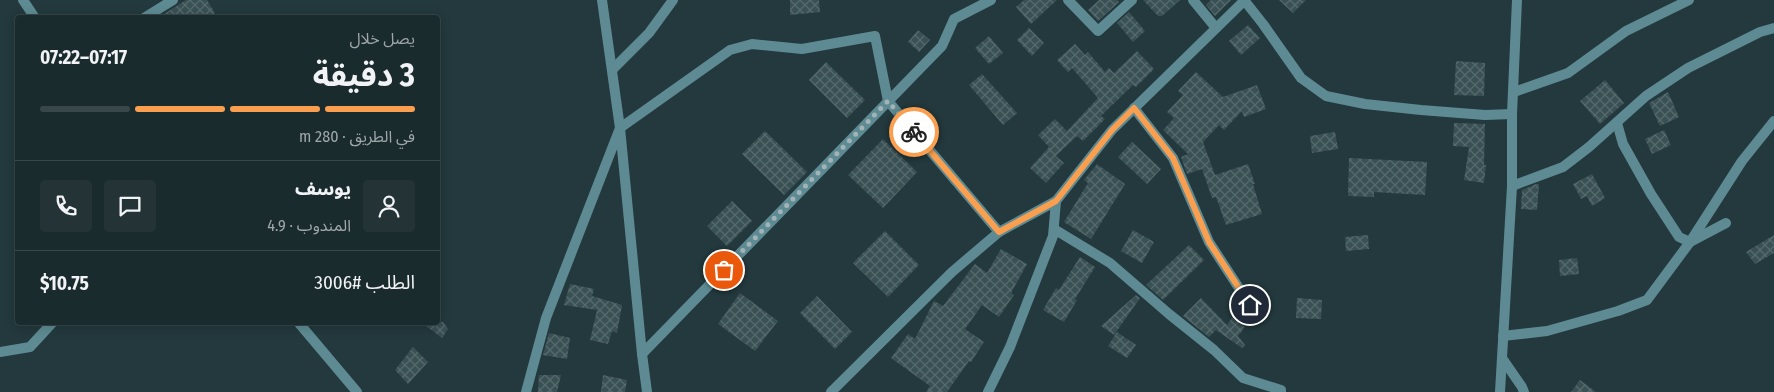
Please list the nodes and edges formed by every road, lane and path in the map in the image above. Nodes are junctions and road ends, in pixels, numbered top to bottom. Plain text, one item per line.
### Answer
1 (24, 0) edge
2 (173, 0) edge
3 (602, 0) edge
4 (673, 0) edge
5 (991, 0) edge
6 (1068, 0) edge
7 (1132, 0) edge
8 (1193, 0) edge
9 (1245, 0) edge
10 (1517, 0) edge
11 (1689, 0) edge
12 (33, 15) edge
13 (149, 15) edge
14 (1216, 28) junction
15 (1774, 28) edge
16 (612, 70) junction
17 (1514, 92) junction
18 (888, 101) junction
19 (1134, 108) junction
20 (1512, 114) junction
21 (1774, 121) edge
22 (1617, 123) junction
23 (620, 128) junction
24 (1512, 186) junction
25 (1056, 201) junction
26 (1726, 223) dead end
27 (1054, 229) junction
28 (999, 232) junction
29 (1690, 242) junction
30 (1250, 305) dead end
31 (50, 325) edge
32 (301, 325) edge
33 (1503, 336) junction
34 (0, 352) edge
35 (642, 354) junction
36 (1502, 358) junction
37 (357, 392) edge
38 (526, 392) edge
39 (647, 392) edge
40 (831, 392) edge
41 (988, 392) edge
42 (1280, 392) edge
43 (1500, 392) edge
44 (1524, 392) edge

1 - 12 street
2 - 13 street
3 - 16 street
4 - 16 street
5 - 18 street
6 - 7 street
8 - 14 street
9 - 14 street
9 - 20 street
10 - 17 street
11 - 17 street
14 - 19 street
15 - 22 street
16 - 23 street
17 - 20 street
18 - 23 street
18 - 28 street
18 - 35 street
19 - 25 street
19 - 30 street
20 - 24 street
21 - 29 street
22 - 24 street
22 - 29 street
23 - 35 street
23 - 38 street
24 - 33 street
25 - 27 street
25 - 28 street
26 - 29 street
27 - 41 street
27 - 42 street
28 - 40 street
29 - 33 street
31 - 34 street
32 - 37 street
33 - 36 street
35 - 39 street
36 - 43 street
36 - 44 street

